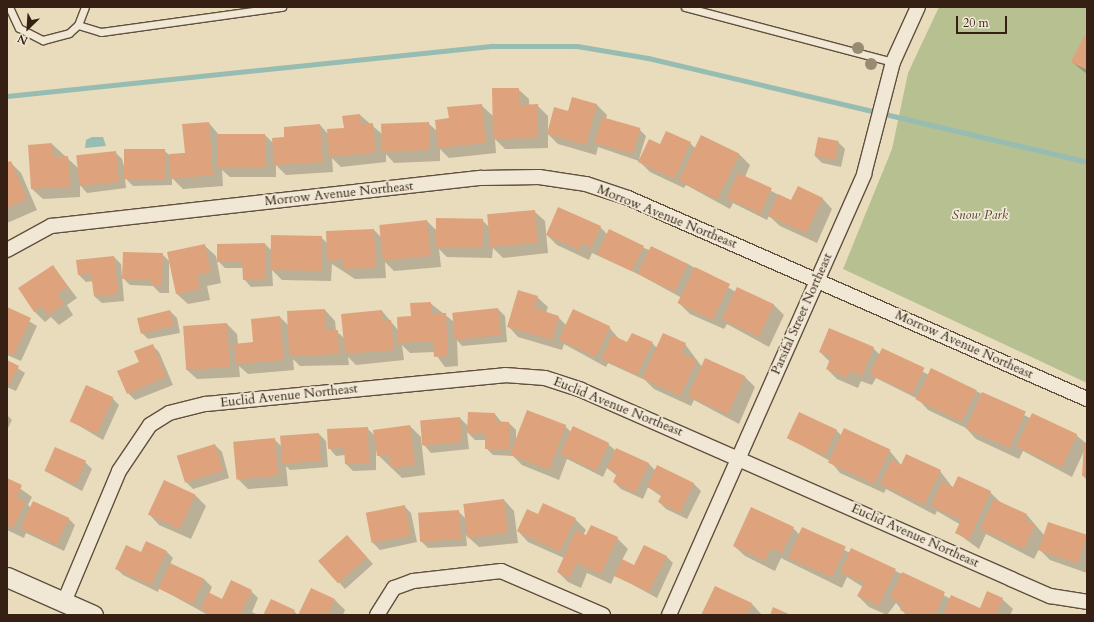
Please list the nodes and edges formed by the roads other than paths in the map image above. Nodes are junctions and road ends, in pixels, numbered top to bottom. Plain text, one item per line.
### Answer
1 (8, 7) edge
2 (85, 7) edge
3 (282, 7) edge
4 (685, 7) edge
5 (918, 7) edge
6 (78, 25) junction
7 (893, 62) junction
8 (7, 250) edge
9 (816, 280) junction
10 (1087, 399) edge
11 (739, 458) junction
12 (7, 577) edge
13 (64, 602) junction
14 (1087, 602) edge
15 (93, 615) edge
16 (377, 615) edge
17 (603, 615) edge
18 (669, 615) edge

1 - 6 lane
2 - 6 lane
3 - 6 lane
4 - 7 lane
5 - 7 street, Parsifal Street Northeast
7 - 9 street, Parsifal Street Northeast
8 - 9 street, Morrow Avenue Northeast
9 - 10 street, Morrow Avenue Northeast
9 - 11 street, Parsifal Street Northeast
11 - 13 street, Euclid Avenue Northeast
11 - 14 street, Euclid Avenue Northeast
11 - 18 street, Parsifal Street Northeast
12 - 13 street
13 - 15 street
16 - 17 street

